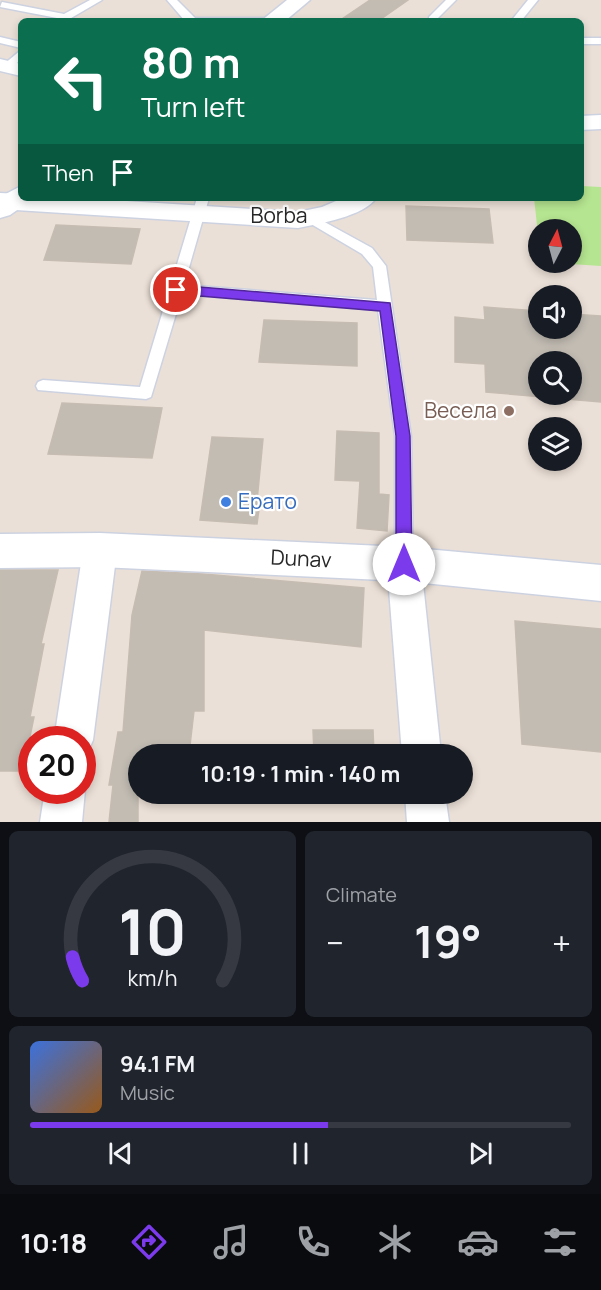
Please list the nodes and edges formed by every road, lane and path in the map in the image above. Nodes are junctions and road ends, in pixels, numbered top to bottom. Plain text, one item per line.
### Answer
1 (78, 0) edge
2 (97, 0) edge
3 (172, 0) edge
4 (300, 0) edge
5 (451, 0) edge
6 (533, 0) edge
7 (2, 5) dead end
8 (51, 18) edge
9 (61, 18) edge
10 (63, 18) edge
11 (188, 18) edge
12 (276, 18) edge
13 (433, 18) edge
14 (518, 18) edge
15 (0, 40) edge
16 (584, 40) edge
17 (601, 41) edge
18 (18, 44) edge
19 (601, 122) edge
20 (584, 123) edge
21 (356, 201) edge
22 (8, 202) edge
23 (201, 206) edge
24 (310, 218) junction
25 (176, 290) junction
26 (385, 306) junction
27 (43, 386) dead end
28 (100, 550) junction
29 (0, 551) edge
30 (404, 564) junction
31 (601, 583) edge
32 (74, 726) edge
33 (421, 744) edge
34 (63, 804) edge
35 (426, 804) edge
36 (61, 822) edge
37 (428, 822) edge

1 - 9 lane
2 - 10 lane
3 - 11 lane
4 - 12 street
5 - 13 lane
6 - 14 lane
7 - 8 lane
15 - 18 lane
16 - 17 lane
19 - 20 street
21 - 24 street, Borba
22 - 23 street, Borba
23 - 24 street, Borba
23 - 25 lane
24 - 26 lane
25 - 26 lane
25 - 27 lane
26 - 30 lane
28 - 29 street, Dunav
28 - 30 street, Dunav
28 - 32 street
30 - 31 street, Dunav
30 - 33 street
34 - 36 street
35 - 37 street

